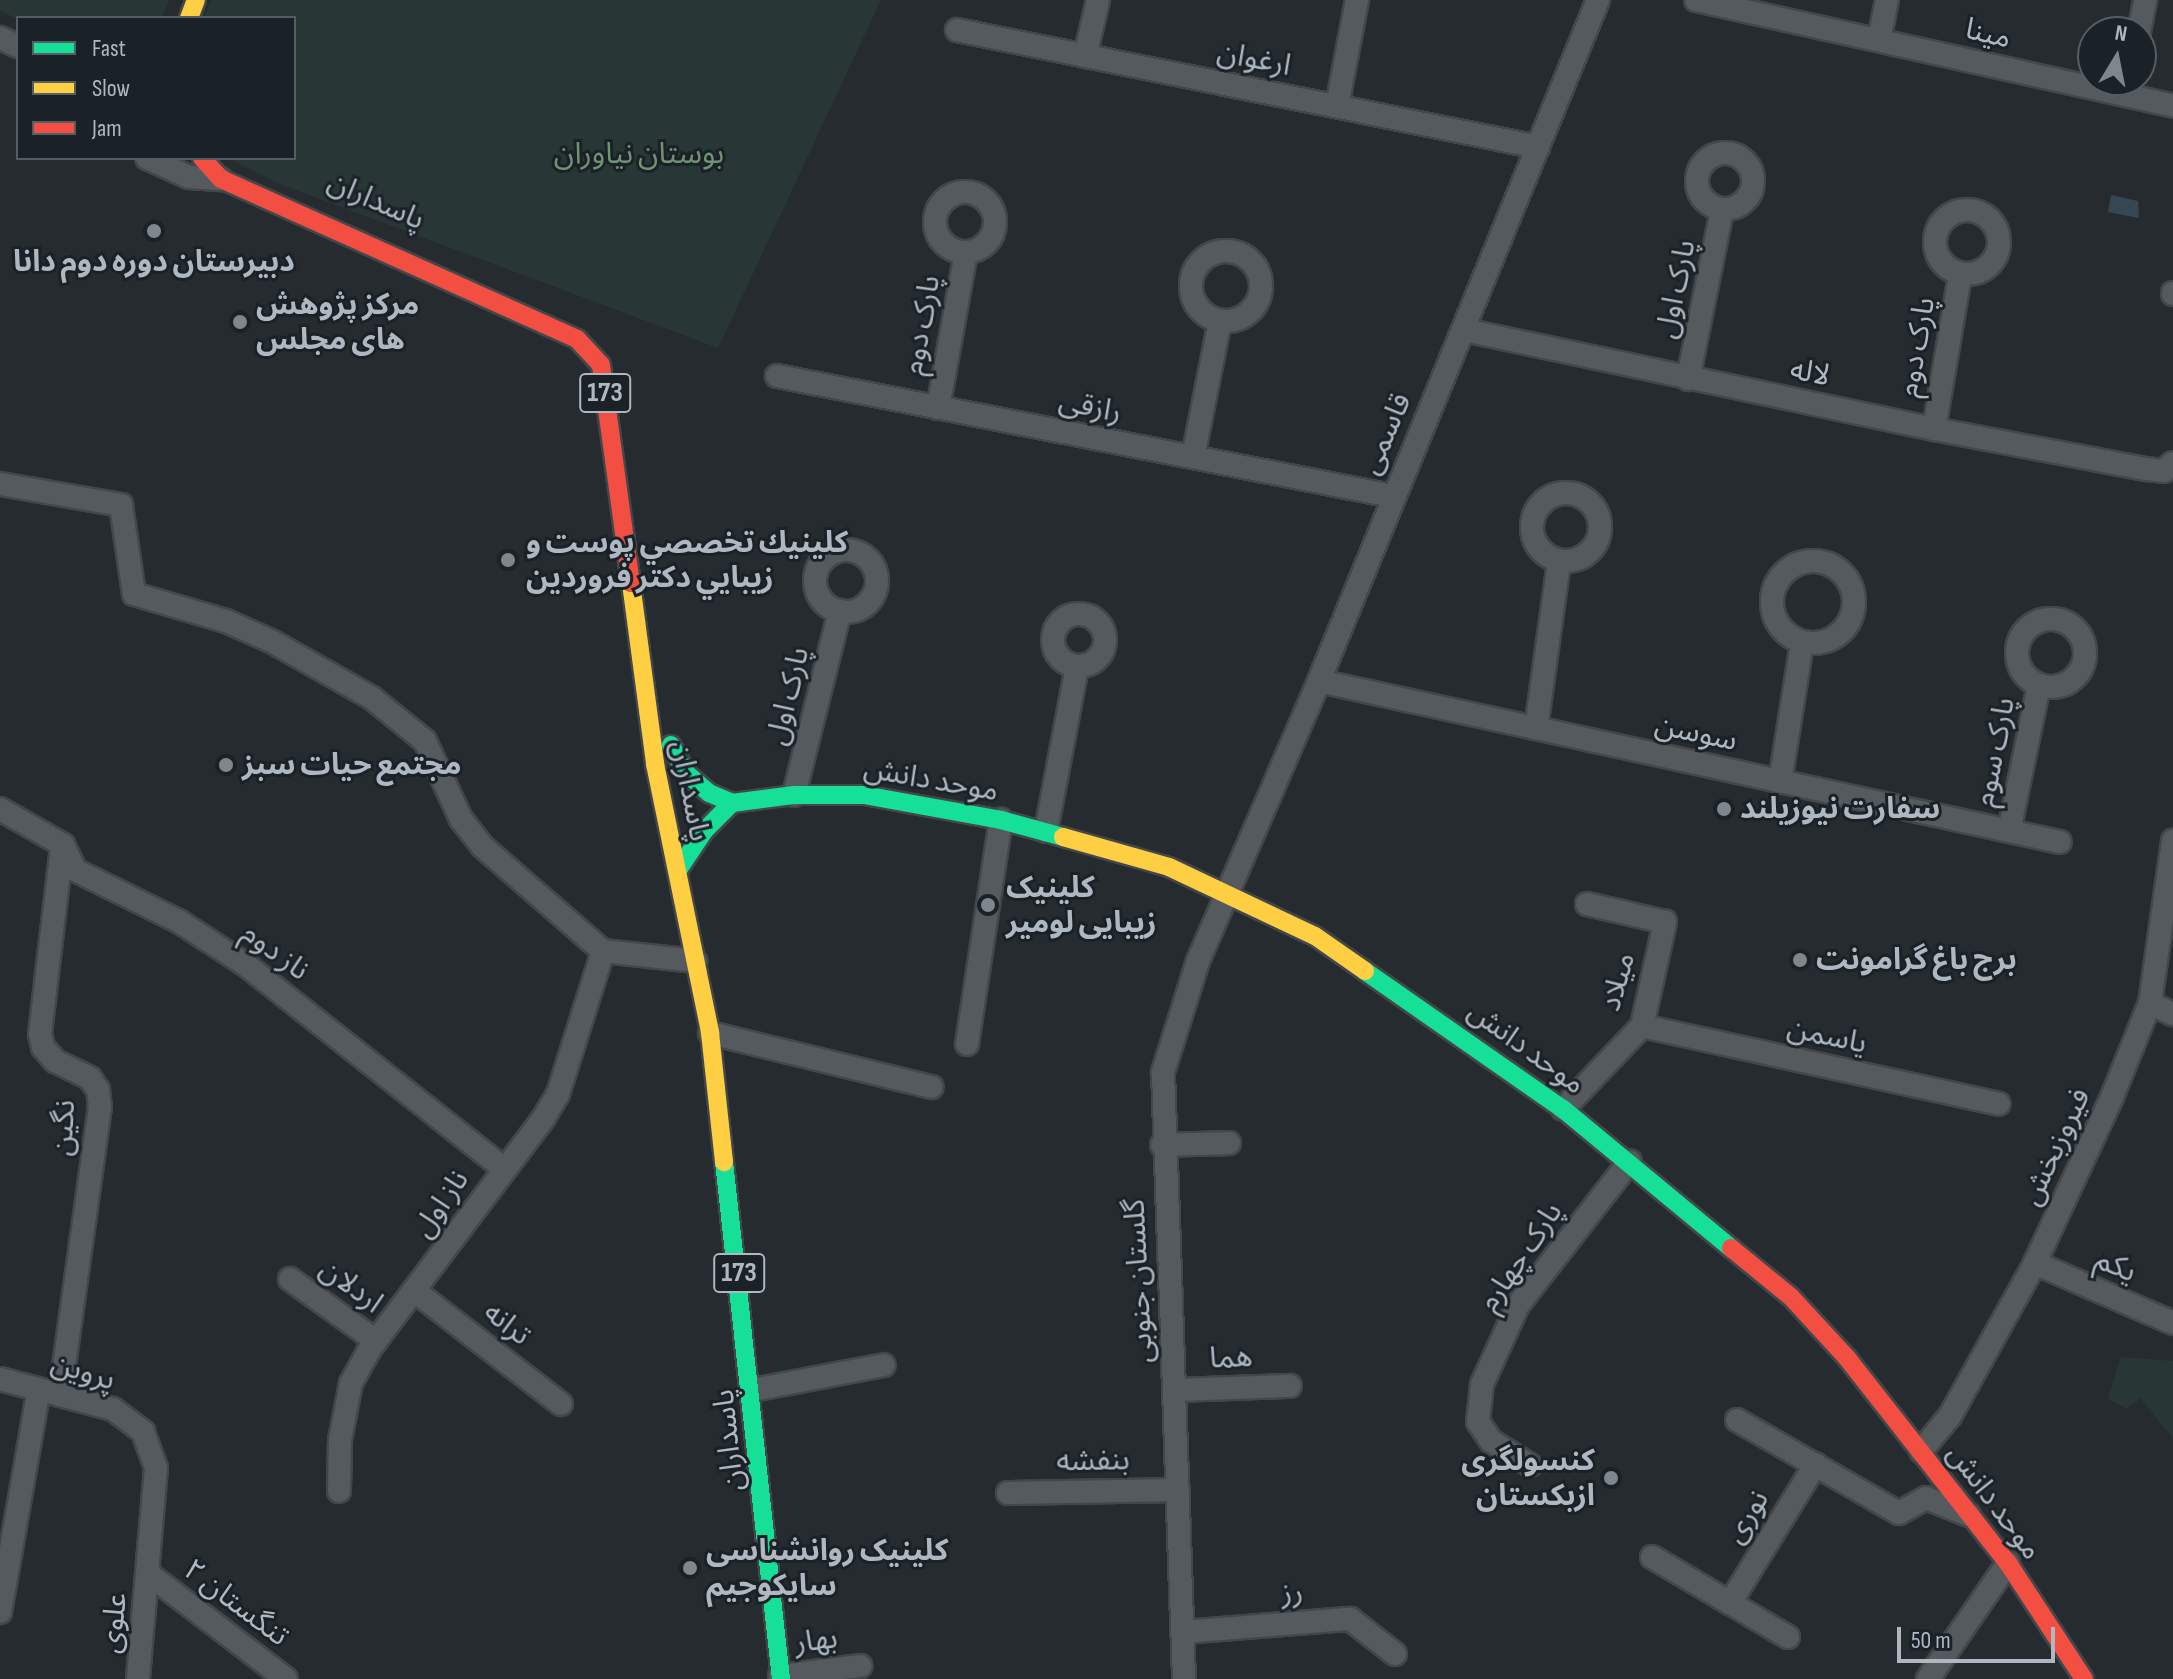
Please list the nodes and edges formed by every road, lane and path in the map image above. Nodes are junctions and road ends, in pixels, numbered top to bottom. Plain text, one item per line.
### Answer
1 (1098, 0) edge
2 (1357, 0) edge
3 (1598, 0) edge
4 (1696, 0) edge
5 (1887, 0) edge
6 (957, 30) dead end
7 (1879, 40) junction
8 (1085, 56) junction
9 (2077, 78) edge
10 (2148, 96) edge
11 (1337, 106) junction
12 (2173, 106) edge
13 (1538, 147) junction
14 (151, 160) edge
15 (223, 168) edge
16 (1722, 210) dead end
17 (966, 252) dead end
18 (1960, 275) dead end
19 (543, 301) dead end
20 (1220, 321) dead end
21 (1464, 330) junction
22 (620, 357) dead end
23 (777, 376) dead end
24 (1688, 379) junction
25 (938, 408) junction
26 (1934, 429) junction
27 (1193, 457) junction
28 (2173, 463) edge
29 (0, 484) edge
30 (1392, 496) junction
31 (1559, 562) dead end
32 (840, 611) dead end
33 (1802, 643) dead end
34 (1077, 667) dead end
35 (1319, 681) junction
36 (2039, 685) dead end
37 (1536, 728) junction
38 (1780, 782) junction
39 (794, 795) junction
40 (732, 803) junction
41 (0, 809) edge
42 (1001, 820) junction
43 (1046, 831) junction
44 (2009, 831) junction
45 (2173, 841) edge
46 (2060, 842) dead end
47 (63, 845) junction
48 (678, 870) junction
49 (1229, 892) junction
50 (1587, 904) dead end
51 (603, 951) junction
52 (695, 961) junction
53 (2150, 1003) junction
54 (2173, 1014) edge
55 (1642, 1026) junction
56 (710, 1033) junction
57 (967, 1044) dead end
58 (931, 1087) dead end
59 (1999, 1104) dead end
60 (1563, 1109) junction
61 (1229, 1143) dead end
62 (1162, 1145) junction
63 (1630, 1161) junction
64 (503, 1168) junction
65 (2035, 1263) junction
66 (290, 1279) dead end
67 (416, 1292) junction
68 (2173, 1323) edge
69 (376, 1341) junction
70 (884, 1365) dead end
71 (0, 1379) edge
72 (1290, 1386) dead end
73 (753, 1390) junction
74 (1174, 1390) junction
75 (50, 1392) junction
76 (561, 1404) dead end
77 (1737, 1420) dead end
78 (1921, 1451) junction
79 (1816, 1464) junction
80 (1530, 1465) dead end
81 (1178, 1490) junction
82 (339, 1491) dead end
83 (1008, 1493) dead end
84 (1970, 1516) junction
85 (1652, 1557) dead end
86 (2008, 1563) junction
87 (150, 1575) junction
88 (1730, 1603) junction
89 (0, 1612) edge
90 (1183, 1632) junction
91 (1788, 1637) dead end
92 (1395, 1654) dead end
93 (860, 1666) dead end
94 (780, 1677) edge
95 (138, 1679) edge
96 (286, 1679) edge
97 (1184, 1679) edge
98 (1928, 1679) edge
99 (2084, 1679) edge

1 - 8 street
2 - 11 street
3 - 13 street, قاسمی
4 - 7 street, مینا
5 - 7 street
6 - 8 street, ارغوان
7 - 9 street, مینا
8 - 11 street, ارغوان
10 - 12 street, مینا
11 - 13 street, ارغوان
13 - 21 street, قاسمی
14 - 15 street
15 - 19 main road, پاسداران / 173
15 - 48 main road, پاسداران / 173
16 - 24 street, پارک اول
17 - 25 street, پارک دوم
18 - 26 street, پارک دوم
20 - 27 street
21 - 24 street, لاله
21 - 30 street, قاسمی
22 - 40 main road, پاسداران / 173
23 - 25 street, رازقی
24 - 26 street, لاله
25 - 27 street, رازقی
26 - 28 street, لاله
27 - 30 street, رازقی
29 - 51 street
30 - 35 street, قاسمی
31 - 37 street
32 - 39 street, پارک اول
33 - 38 street
34 - 43 street
35 - 37 street, سوسن
35 - 49 street, قاسمی
36 - 44 street, پارک سوم
37 - 38 street, سوسن
38 - 44 street, سوسن
39 - 40 main road, موحد دانش
39 - 42 main road, موحد دانش
40 - 48 main road
41 - 47 street, ناز دوم
42 - 43 main road, موحد دانش
42 - 57 street
43 - 49 main road, موحد دانش
44 - 46 street, سوسن
45 - 53 street, فیروزبخش
47 - 64 street, ناز دوم
47 - 75 street, نگین
48 - 52 main road, پاسداران / 173
49 - 60 main road, موحد دانش
49 - 62 street, گلستان جنوبی
50 - 55 street, میلاد
51 - 52 street
51 - 64 street, ناز اول
52 - 56 main road, پاسداران / 173
53 - 54 street
53 - 65 street, فیروزبخش
55 - 59 street, یاسمن
55 - 60 street, میلاد
56 - 58 street
56 - 73 main road, پاسداران / 173
60 - 63 main road, موحد دانش
61 - 62 street
62 - 74 street, گلستان جنوبی
63 - 78 main road, موحد دانش
63 - 80 street, پارک چهارم
64 - 67 street, ناز اول
65 - 68 street, یکم
65 - 78 street, فیروزبخش
66 - 69 street, اردلان
67 - 69 street, ناز اول
67 - 76 street, ترانه
69 - 82 street, ناز اول
70 - 73 street
71 - 75 street, پروین
72 - 74 street, هما
73 - 94 main road, پاسداران / 173
74 - 81 street, گلستان جنوبی
75 - 87 street, پروین
75 - 89 street
77 - 79 street
78 - 84 main road, موحد دانش
79 - 84 street
79 - 88 street, نوری
81 - 83 street, بنفشه
81 - 90 street, گلستان جنوبی
84 - 86 main road, موحد دانش
85 - 88 street
86 - 98 street
86 - 99 main road, موحد دانش
87 - 95 street, علوی
87 - 96 street, تنگستان ۲
88 - 91 street
90 - 92 street, رز
90 - 97 street, گلستان جنوبی
93 - 94 street, بهار

